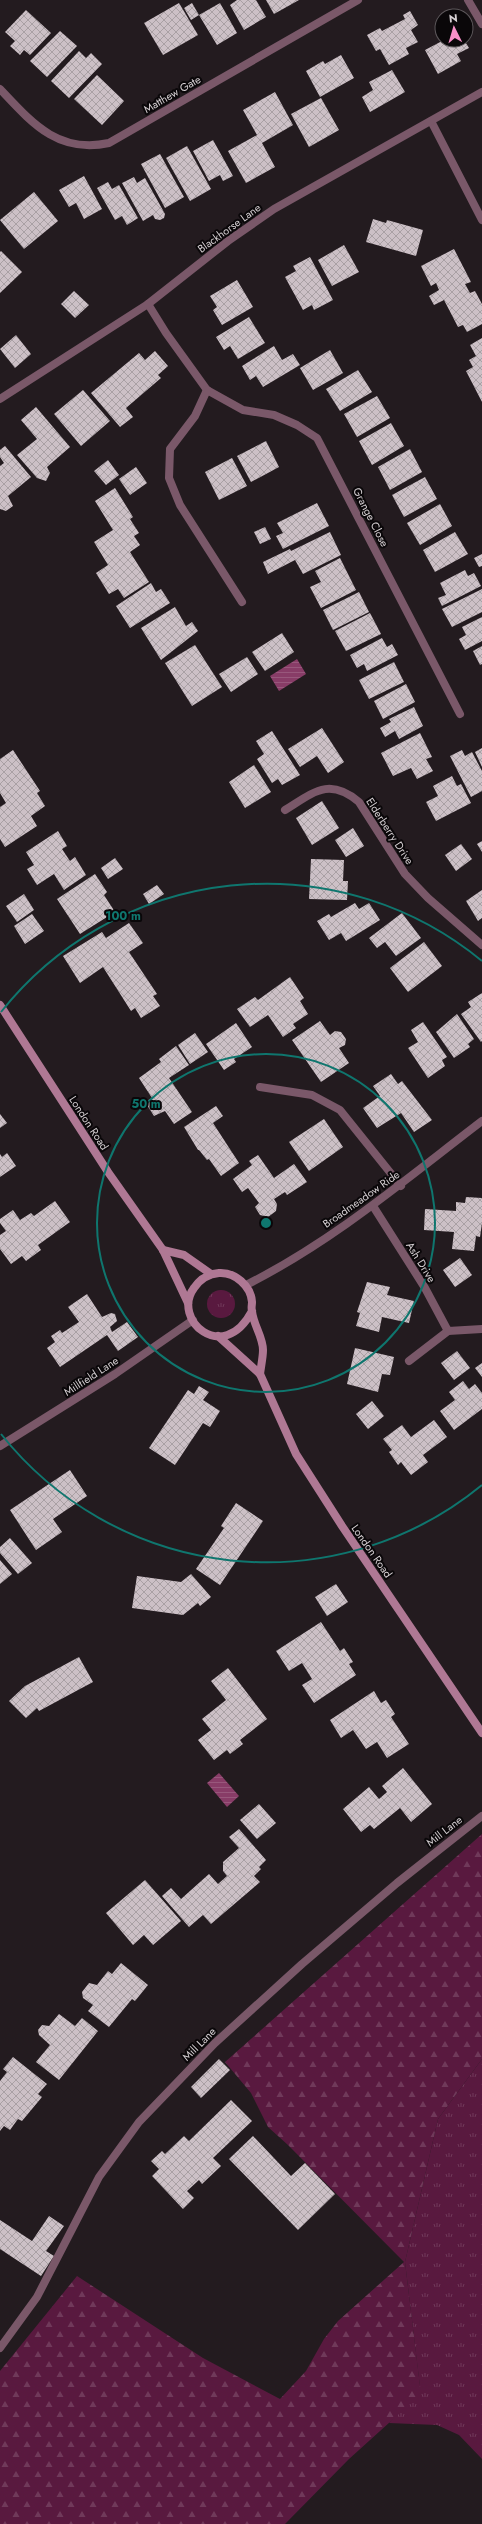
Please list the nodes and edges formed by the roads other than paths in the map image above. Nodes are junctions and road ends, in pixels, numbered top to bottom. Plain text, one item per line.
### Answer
1 (358, 0) edge
2 (468, 0) edge
3 (482, 24) edge
4 (0, 89) edge
5 (482, 92) edge
6 (431, 121) junction
7 (482, 220) edge
8 (148, 304) junction
9 (207, 390) junction
10 (0, 399) edge
11 (242, 602) dead end
12 (460, 714) dead end
13 (285, 810) dead end
14 (482, 945) edge
15 (0, 1005) edge
16 (260, 1087) dead end
17 (482, 1121) edge
18 (400, 1186) junction
19 (373, 1206) junction
20 (163, 1250) junction
21 (211, 1274) junction
22 (246, 1285) junction
23 (188, 1303) junction
24 (252, 1311) junction
25 (192, 1320) junction
26 (482, 1329) edge
27 (448, 1331) junction
28 (218, 1336) junction
29 (409, 1361) dead end
30 (260, 1374) junction
31 (0, 1446) edge
32 (482, 1733) edge
33 (482, 1816) edge
34 (0, 2348) edge

1 - 4 street, Matthew Gate
2 - 3 street
5 - 6 street, Blackhorse Lane
6 - 7 street
6 - 8 street, Blackhorse Lane
8 - 9 street, Grange Close
8 - 10 street, Blackhorse Lane
9 - 11 street
9 - 12 street, Grange Close
13 - 14 street, Elderberry Drive
15 - 20 main road, London Road
16 - 18 street
17 - 18 street, Broadmeadow Ride
18 - 19 street, Broadmeadow Ride
19 - 22 street, Broadmeadow Ride
19 - 27 street, Ash Drive
20 - 21 main road
20 - 23 main road, London Road
21 - 22 main road
21 - 23 main road
22 - 24 main road
23 - 25 main road, London Road
24 - 28 main road
24 - 30 main road
25 - 28 main road, London Road
25 - 31 street, Millfield Lane
26 - 27 street
27 - 29 street
28 - 30 main road, London Road
30 - 32 main road, London Road
33 - 34 street, Mill Lane

